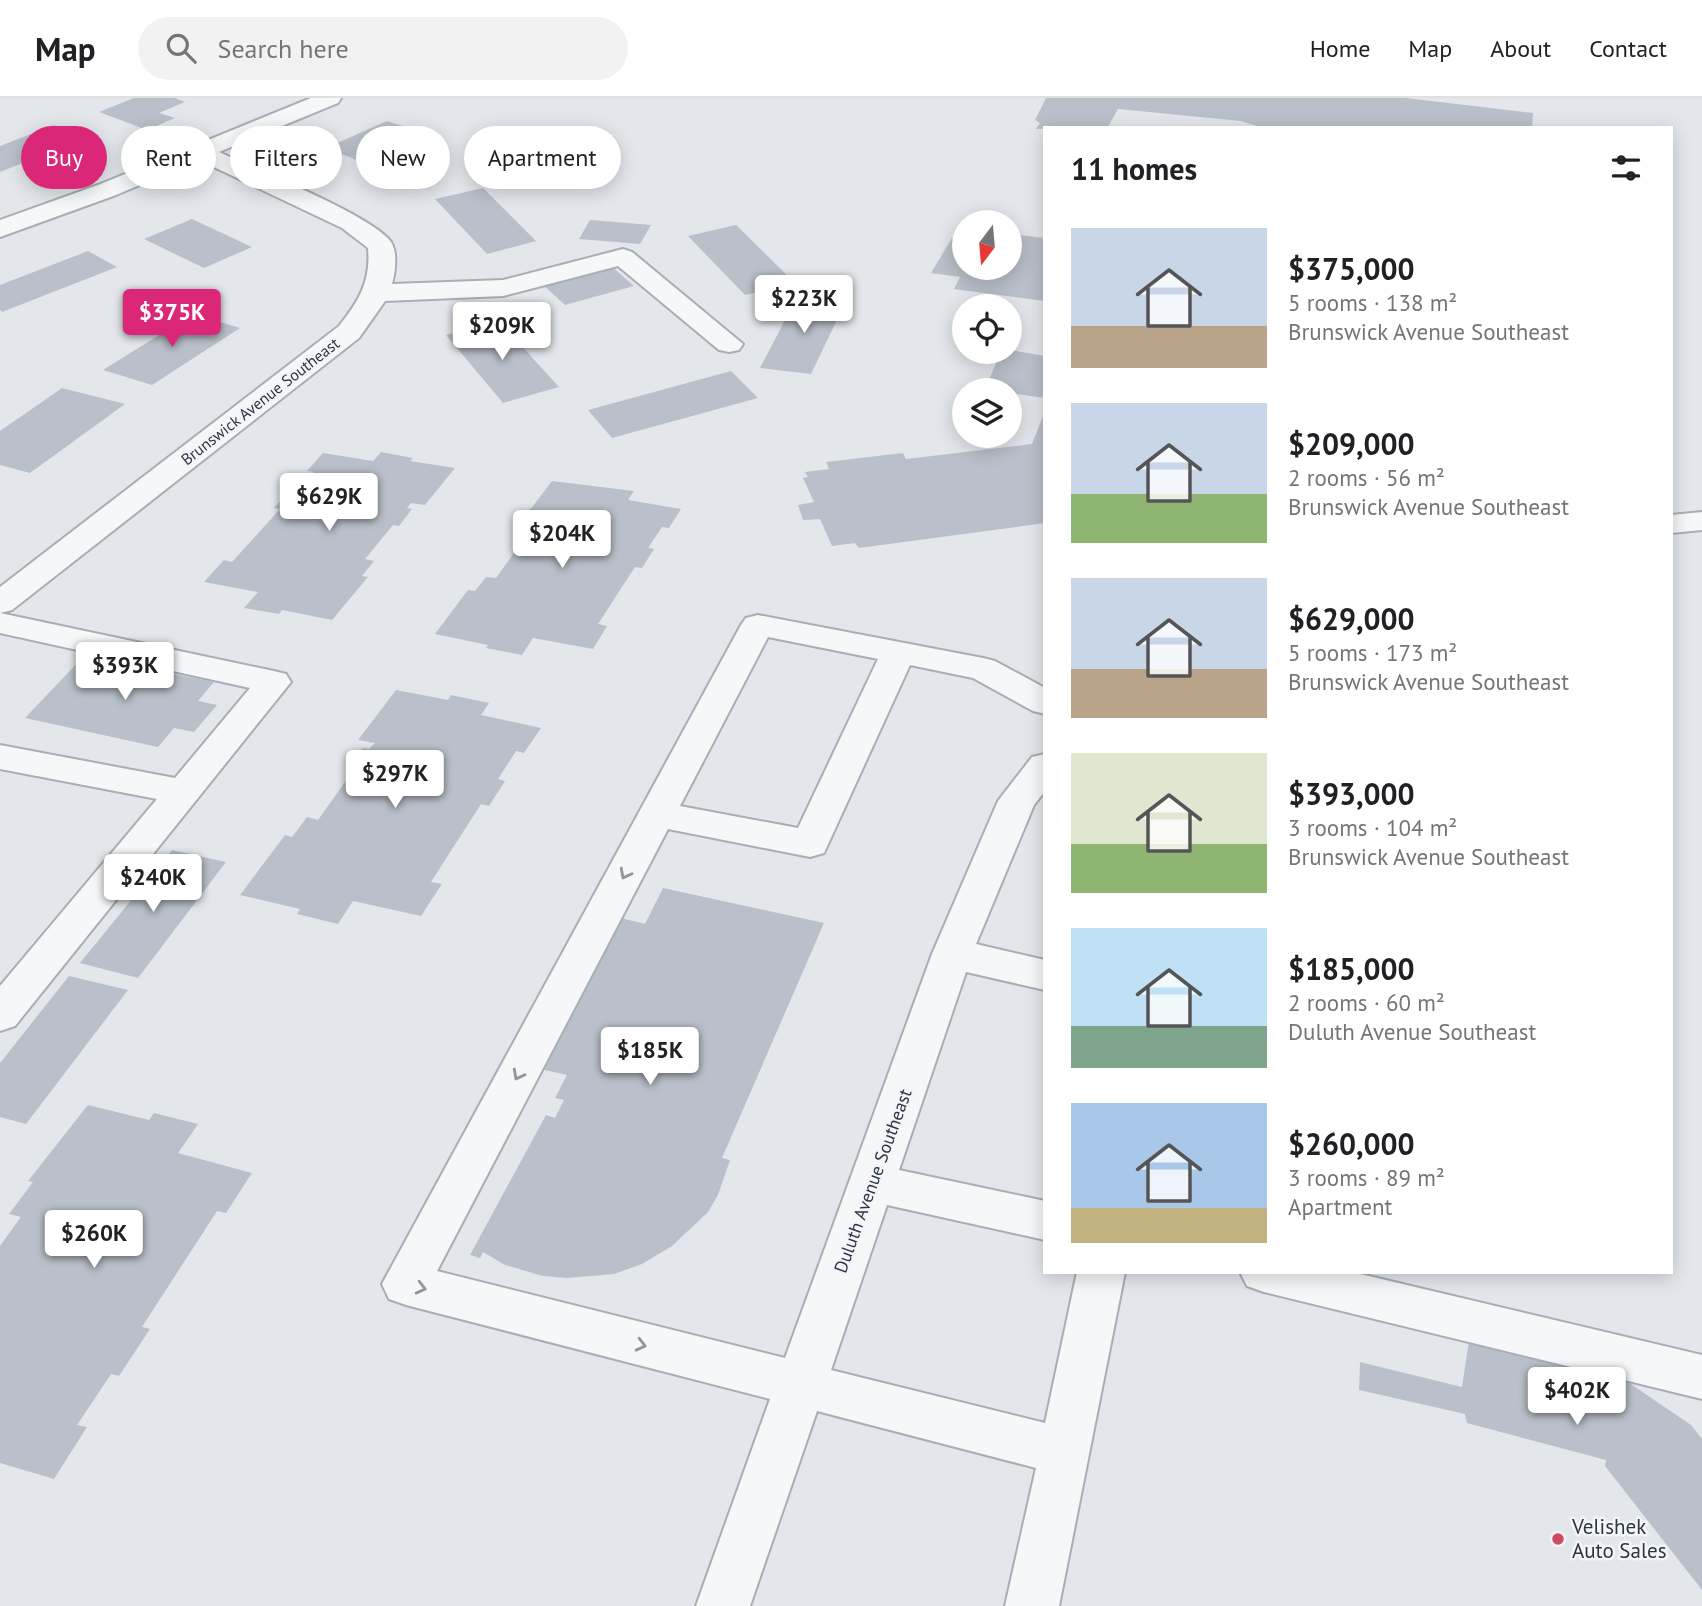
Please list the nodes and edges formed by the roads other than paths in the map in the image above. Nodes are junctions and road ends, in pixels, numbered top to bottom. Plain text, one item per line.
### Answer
1 (330, 98) edge
2 (216, 145) edge
3 (216, 160) edge
4 (121, 182) edge
5 (0, 229) edge
6 (378, 293) junction
7 (729, 344) dead end
8 (1702, 521) edge
9 (1673, 524) edge
10 (0, 603) edge
11 (0, 623) edge
12 (898, 653) junction
13 (1043, 703) edge
14 (0, 757) edge
15 (1043, 768) edge
16 (183, 792) junction
17 (657, 814) junction
18 (953, 954) junction
19 (1043, 975) edge
20 (0, 1015) edge
21 (872, 1183) junction
22 (1043, 1221) edge
23 (1101, 1274) edge
24 (1273, 1274) edge
25 (1702, 1377) edge
26 (801, 1386) junction
27 (1065, 1452) junction
28 (723, 1606) edge
29 (1032, 1606) edge

1 - 2 street
3 - 6 street, Brunswick Avenue Southeast
4 - 5 street
6 - 7 street
6 - 10 street, Brunswick Avenue Southeast
8 - 9 street
11 - 16 street
12 - 13 street
12 - 17 street
12 - 17 street
14 - 16 street
15 - 18 street, Duluth Avenue Southeast
16 - 20 street
17 -> 26 street
18 - 19 street
18 - 21 street, Duluth Avenue Southeast
21 - 22 street
21 - 26 street, Duluth Avenue Southeast
23 - 27 street
24 - 25 street
26 - 27 street
26 - 28 street, Duluth Avenue Southeast
27 - 29 street

